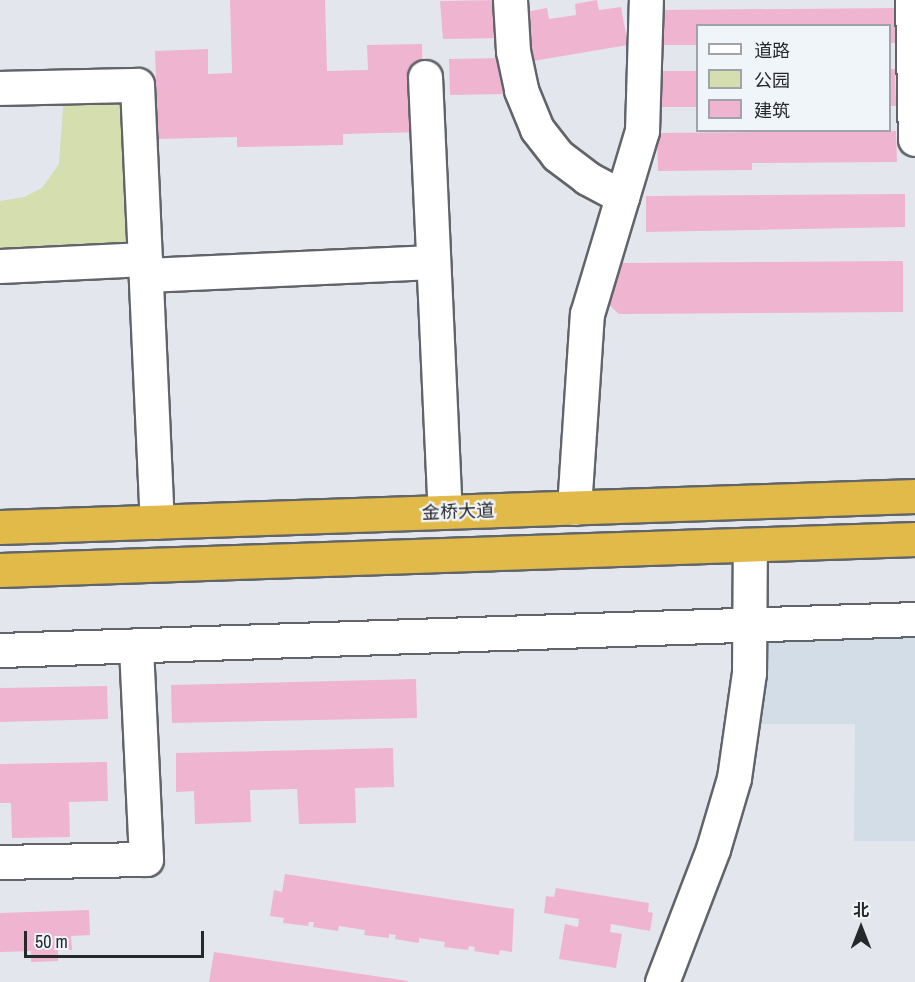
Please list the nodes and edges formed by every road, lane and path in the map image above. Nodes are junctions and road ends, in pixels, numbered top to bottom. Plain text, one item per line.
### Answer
1 (510, 0) edge
2 (646, 0) edge
3 (912, 0) edge
4 (425, 76) dead end
5 (0, 88) edge
6 (915, 138) edge
7 (622, 197) junction
8 (434, 262) junction
9 (0, 266) edge
10 (145, 267) junction
11 (915, 496) edge
12 (573, 508) junction
13 (445, 512) junction
14 (157, 522) junction
15 (0, 527) edge
16 (915, 539) edge
17 (750, 545) junction
18 (0, 570) edge
19 (915, 619) edge
20 (749, 625) junction
21 (136, 645) junction
22 (0, 650) edge
23 (0, 862) edge
24 (662, 982) edge

1 - 7 street
2 - 7 street
3 - 6 street
4 - 8 street
5 - 10 street
7 - 12 street
8 - 10 street
8 - 13 street
9 - 10 street
10 - 14 street
11 - 12 highway, 金桥大道
12 - 13 highway, 金桥大道
13 - 14 highway, 金桥大道
14 - 15 highway, 金桥大道
16 - 17 highway
17 - 18 highway
17 - 20 street
19 - 20 street
20 - 21 street
20 - 24 street
21 - 22 street
21 - 23 street

